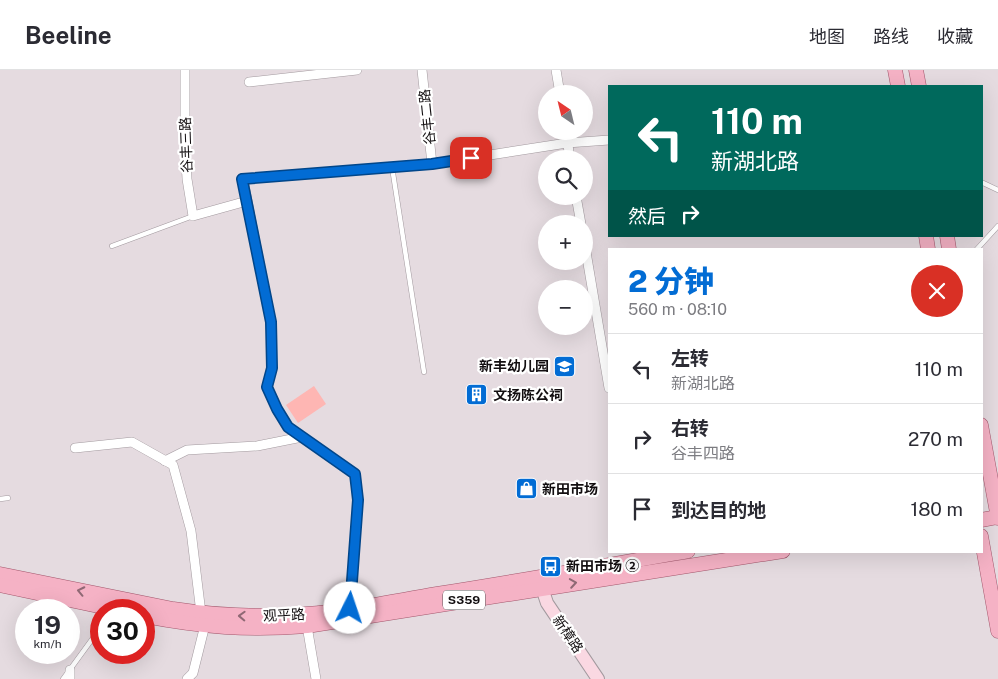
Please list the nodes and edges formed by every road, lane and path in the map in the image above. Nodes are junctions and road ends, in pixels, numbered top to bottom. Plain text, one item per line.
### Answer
1 (357, 70) edge
2 (422, 70) edge
3 (556, 70) edge
4 (896, 70) edge
5 (916, 70) edge
6 (186, 71) edge
7 (249, 82) dead end
8 (558, 85) edge
9 (898, 85) edge
10 (920, 85) edge
11 (567, 140) edge
12 (608, 140) edge
13 (567, 143) junction
14 (568, 150) edge
15 (432, 164) junction
16 (392, 167) junction
17 (983, 183) edge
18 (998, 190) edge
19 (247, 201) junction
20 (193, 216) junction
21 (998, 226) edge
22 (112, 246) dead end
23 (978, 248) edge
24 (589, 270) edge
25 (424, 372) dead end
26 (608, 382) edge
27 (983, 434) edge
28 (302, 436) junction
29 (983, 439) edge
30 (75, 448) dead end
31 (166, 461) junction
32 (998, 462) edge
33 (991, 497) edge
34 (0, 498) edge
35 (8, 498) dead end
36 (998, 517) edge
37 (983, 520) edge
38 (983, 547) edge
39 (668, 553) edge
40 (770, 553) edge
41 (977, 553) edge
42 (637, 556) edge
43 (0, 574) edge
44 (988, 574) junction
45 (0, 585) edge
46 (542, 588) junction
47 (90, 600) edge
48 (90, 602) edge
49 (350, 608) junction
50 (155, 612) edge
51 (155, 617) edge
52 (203, 619) junction
53 (307, 626) junction
54 (998, 631) edge
55 (90, 644) edge
56 (70, 674) edge
57 (63, 679) edge
58 (187, 679) edge
59 (316, 679) edge
60 (598, 679) edge

1 - 7 street
2 - 15 street, 谷丰二路
3 - 8 street
4 - 9 main road
5 - 10 main road
6 - 20 street, 谷丰三路
11 - 13 street
12 - 13 street
13 - 14 street
13 - 15 street
15 - 16 street
16 - 19 street
16 - 25 lane
17 - 18 lane
19 - 20 street
19 - 28 street
20 - 22 lane
21 - 23 lane
24 - 26 street
27 - 32 main road
28 - 31 street
28 - 49 street
29 - 33 main road
30 - 31 street
31 - 52 street
33 - 36 main road
34 - 35 lane
36 - 37 main road
38 - 44 main road
39 - 42 main road, 观平路 / S359
46 -> 40 main road, 观平路 / S359
41 - 44 main road
42 - 49 main road, 观平路 / S359
47 -> 43 main road, 观平路 / S359
44 - 54 main road
45 - 48 main road, 观平路 / S359
46 - 53 main road, 观平路 / S359
46 - 60 street, 新樟路
49 -> 52 main road, 观平路 / S359
50 - 52 main road, 观平路 / S359
51 - 52 main road, 观平路 / S359
52 - 53 main road, 观平路 / S359
52 - 58 street
53 - 59 street
55 - 56 lane
56 - 57 lane

